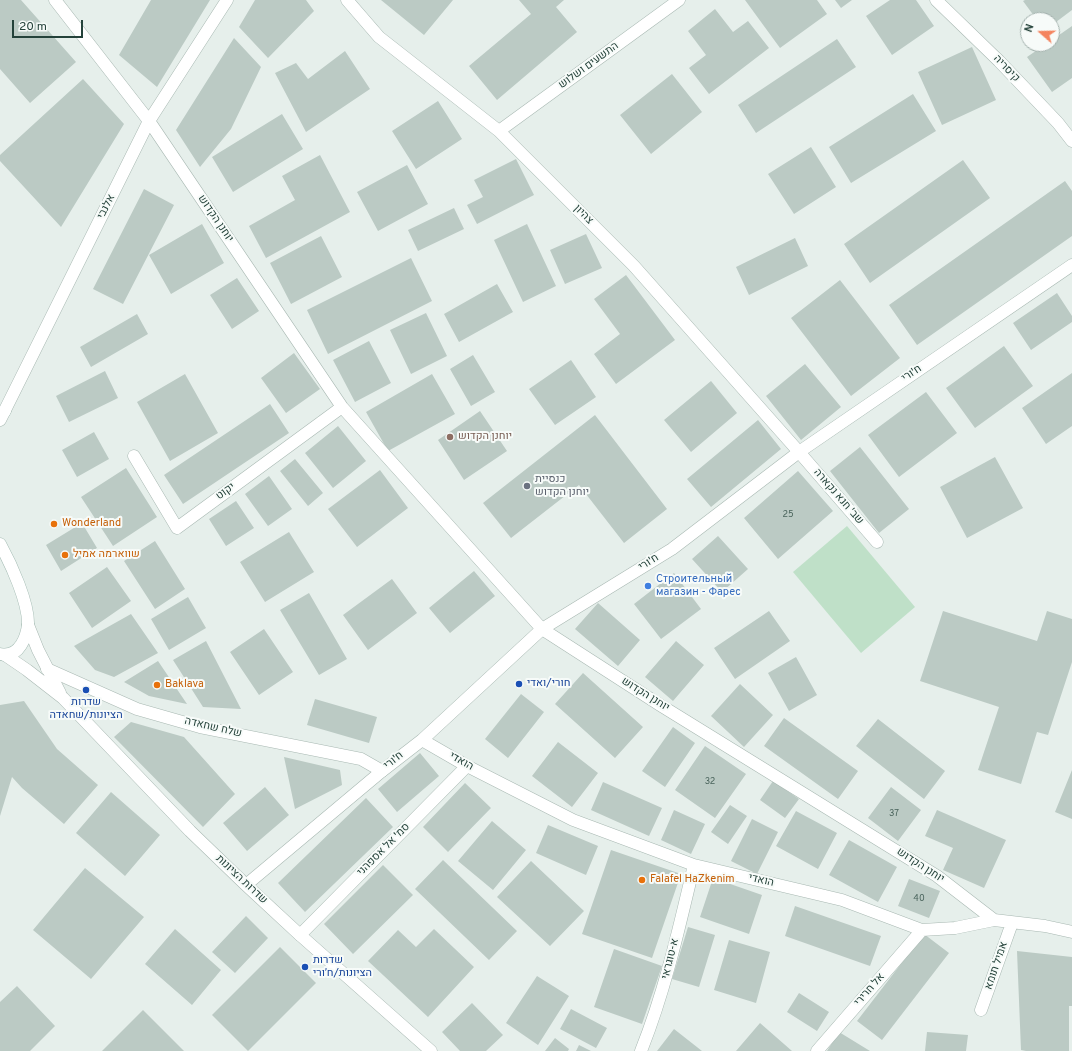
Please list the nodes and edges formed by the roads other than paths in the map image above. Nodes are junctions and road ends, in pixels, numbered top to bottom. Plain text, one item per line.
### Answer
1 (55, 0) edge
2 (227, 0) edge
3 (347, 0) edge
4 (679, 0) edge
5 (936, 0) edge
6 (149, 121) junction
7 (499, 131) junction
8 (1072, 141) edge
9 (1072, 265) edge
10 (342, 407) junction
11 (2, 416) edge
12 (799, 452) junction
13 (134, 456) dead end
14 (877, 542) dead end
15 (0, 544) edge
16 (28, 625) junction
17 (542, 629) junction
18 (2, 655) edge
19 (47, 670) junction
20 (63, 698) junction
21 (422, 740) junction
22 (468, 766) junction
23 (382, 771) junction
24 (694, 865) junction
25 (246, 885) junction
26 (994, 920) junction
27 (1012, 923) junction
28 (922, 930) junction
29 (1072, 932) edge
30 (300, 935) junction
31 (981, 1010) dead end
32 (431, 1051) edge
33 (641, 1051) edge
34 (817, 1051) edge

1 - 6 street, יוחנן הקדוש
2 - 6 street, אלנבי
3 - 7 street, צהיון
4 - 7 street, התשעים ושלוש
5 - 8 street, קיסריה
6 - 10 street, יוחנן הקדוש
6 - 11 street, אלנבי
7 - 12 street, צהיון
9 - 12 street, ח'ורי
10 - 13 street, יקוט
10 - 17 street, יוחנן הקדוש
12 - 14 street, שב' חנא נקארה
12 - 17 street, ח'ורי
15 - 16 street
16 - 18 street
16 - 19 street, שדרות הציונות
17 - 21 street, ח'ורי
17 - 26 street, יוחנן הקדוש
18 - 20 street, שדרות הציונות
19 - 20 street, שדרות הציונות
19 - 23 street, שלח שחאדה
20 - 25 street, שדרות הציונות
21 - 22 street, הואדי
21 - 23 street, ח'ורי
22 - 24 street, הואדי
22 - 30 street, סמ' אל אספהני
23 - 25 street, ח'ורי
24 - 28 street, הואדי
24 - 33 street, א-טוגראי
25 - 30 street, שדרות הציונות
26 - 27 street, הואדי
26 - 28 street, הואדי
27 - 29 street, הואדי
27 - 31 street, אמיל תומא
28 - 34 street, אל חרירי
30 - 32 street, שדרות הציונות

